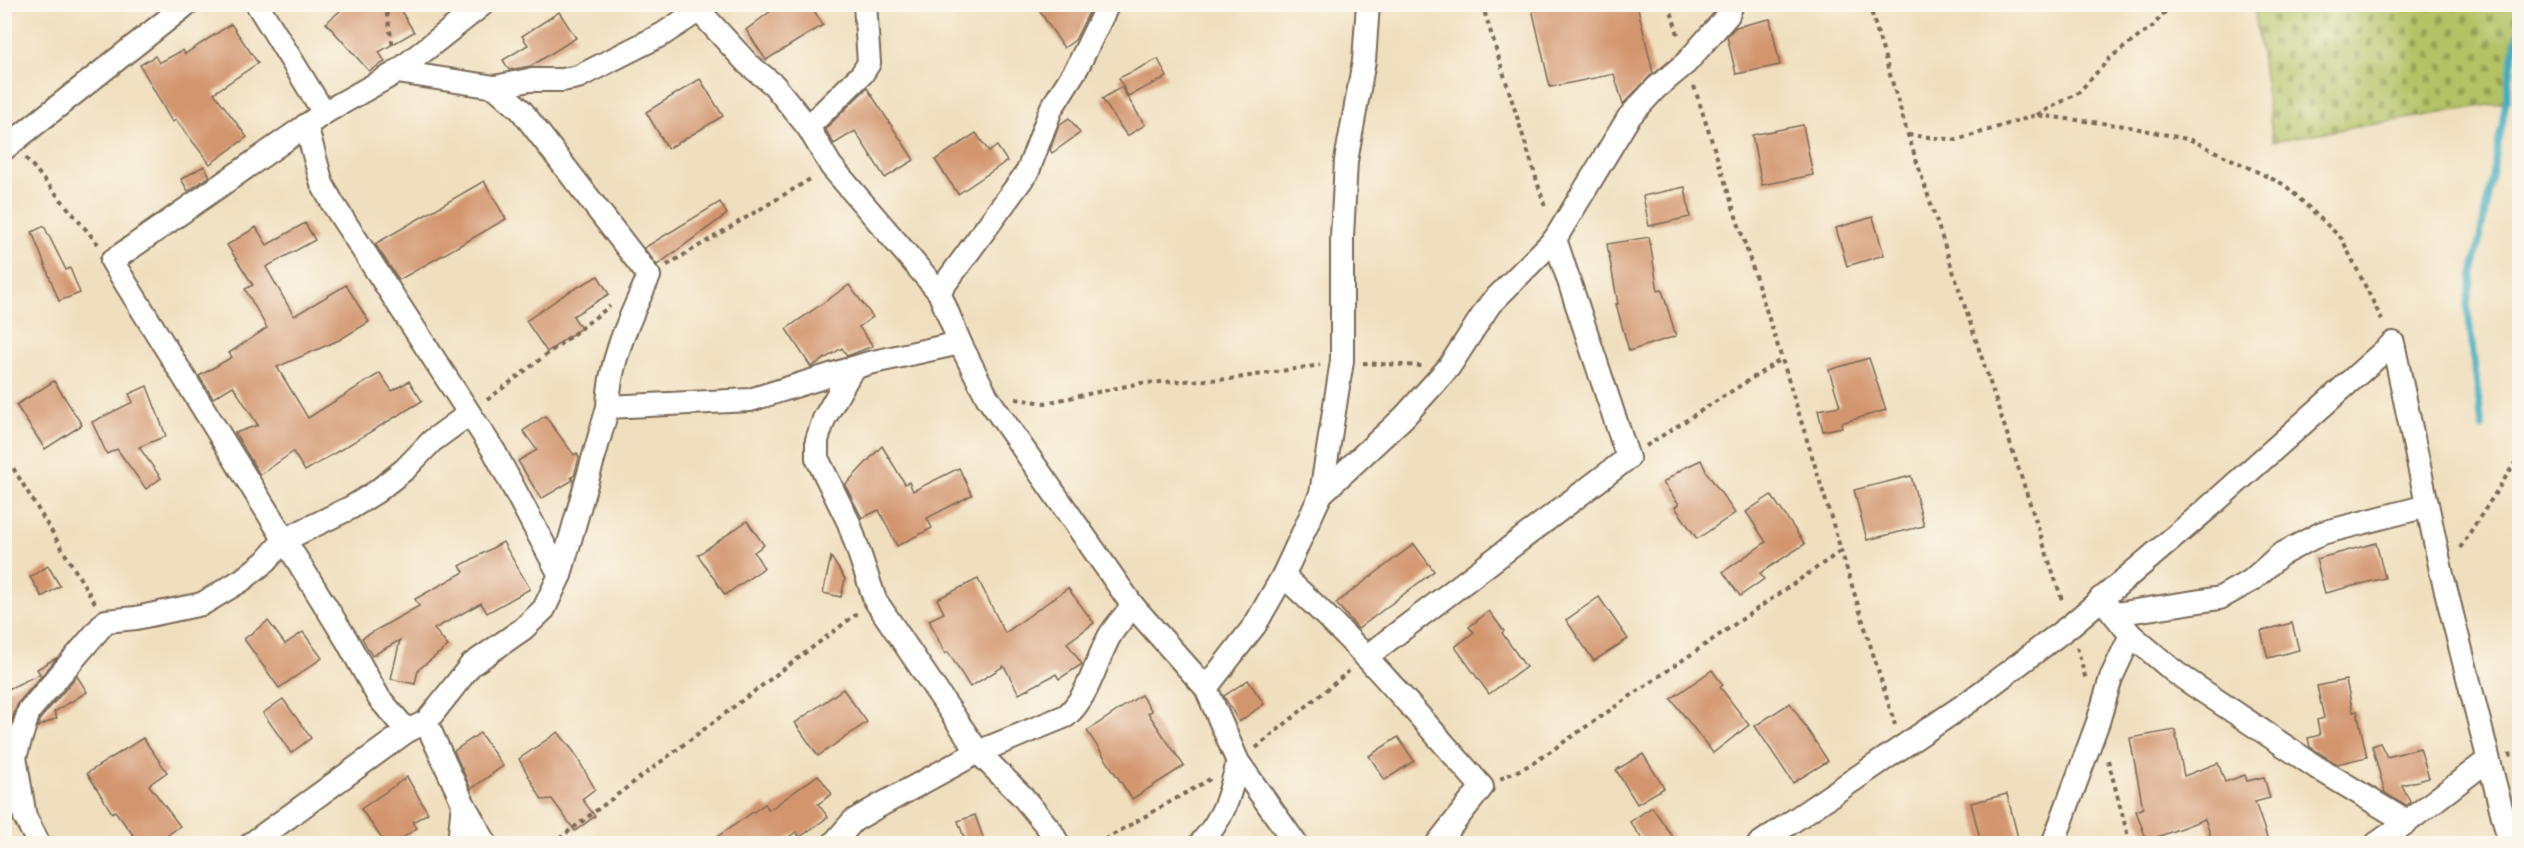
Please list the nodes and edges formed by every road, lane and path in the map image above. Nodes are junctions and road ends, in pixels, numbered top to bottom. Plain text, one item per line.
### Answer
1 (187, 4) edge
2 (257, 4) edge
3 (385, 4) edge
4 (483, 4) edge
5 (865, 4) edge
6 (1108, 4) edge
7 (1368, 4) edge
8 (1482, 4) edge
9 (1670, 4) edge
10 (1732, 4) edge
11 (1869, 4) edge
12 (2172, 4) edge
13 (695, 8) edge
14 (1686, 63) junction
15 (397, 72) junction
16 (495, 87) junction
17 (2036, 115) junction
18 (315, 119) junction
19 (808, 127) junction
20 (1908, 135) junction
21 (9, 146) edge
22 (1555, 239) junction
23 (112, 261) junction
24 (939, 292) junction
25 (960, 343) junction
26 (2393, 343) junction
27 (1782, 359) junction
28 (1342, 361) junction
29 (1449, 367) junction
30 (853, 368) junction
31 (987, 397) junction
32 (608, 407) junction
33 (469, 414) junction
34 (4, 453) edge
35 (2520, 455) edge
36 (1628, 458) junction
37 (1321, 494) junction
38 (2427, 506) junction
39 (284, 540) junction
40 (1841, 551) junction
41 (560, 575) junction
42 (2442, 575) junction
43 (1283, 576) junction
44 (875, 600) junction
45 (1133, 606) junction
46 (2108, 606) junction
47 (106, 621) junction
48 (2071, 625) junction
49 (2131, 635) junction
50 (1366, 657) junction
51 (1206, 687) junction
52 (2098, 722) junction
53 (416, 726) junction
54 (1902, 747) junction
55 (978, 752) junction
56 (2488, 760) junction
57 (1238, 762) junction
58 (1482, 787) junction
59 (463, 803) junction
60 (2407, 822) junction
61 (39, 843) edge
62 (250, 843) edge
63 (459, 843) edge
64 (486, 843) edge
65 (552, 843) edge
66 (833, 843) edge
67 (1058, 843) edge
68 (1097, 843) edge
69 (1200, 843) edge
70 (1296, 843) edge
71 (1437, 843) edge
72 (1759, 843) edge
73 (2053, 843) edge
74 (2130, 843) edge
75 (2376, 843) edge
76 (2510, 843) edge

1 - 21 street
2 - 18 street
3 - 15 path
4 - 15 street
5 - 19 street
6 - 24 street
7 - 28 street
8 - 22 path
9 - 14 path
10 - 14 street
11 - 20 path
12 - 17 path
13 - 16 street
13 - 19 street
14 - 22 street
14 - 27 path
15 - 16 street
15 - 18 street
16 - 32 street
17 - 20 path
17 - 26 path
18 - 23 street
18 - 33 street
19 - 24 street
20 - 48 path
21 - 23 path
22 - 29 street
22 - 36 street
23 - 39 street
24 - 25 street
25 - 30 street
25 - 31 street
26 - 38 street
26 - 46 street
27 - 36 path
27 - 40 path
28 - 29 path
28 - 31 path
28 - 37 street
29 - 37 street
30 - 32 street
30 - 44 street
31 - 45 street
32 - 41 street
33 - 39 street
33 - 41 street
34 - 47 path
35 - 42 path
36 - 50 street
37 - 43 street
38 - 42 street
38 - 46 street
39 - 47 street
39 - 53 street
40 - 54 path
40 - 58 path
41 - 53 street
42 - 56 street
43 - 50 street
43 - 51 street
44 - 55 street
44 - 65 path
45 - 51 street
45 - 55 street
46 - 48 street
46 - 49 street
47 - 61 street
48 - 52 path
48 - 54 street
49 - 52 street
49 - 60 street
50 - 57 path
50 - 58 street
51 - 57 street
52 - 73 street
52 - 74 path
53 - 59 street
53 - 62 street
54 - 72 street
55 - 66 street
55 - 67 street
56 - 60 street
56 - 76 street
57 - 68 path
57 - 69 street
57 - 70 street
58 - 71 street
59 - 63 street
59 - 64 street
60 - 75 street

